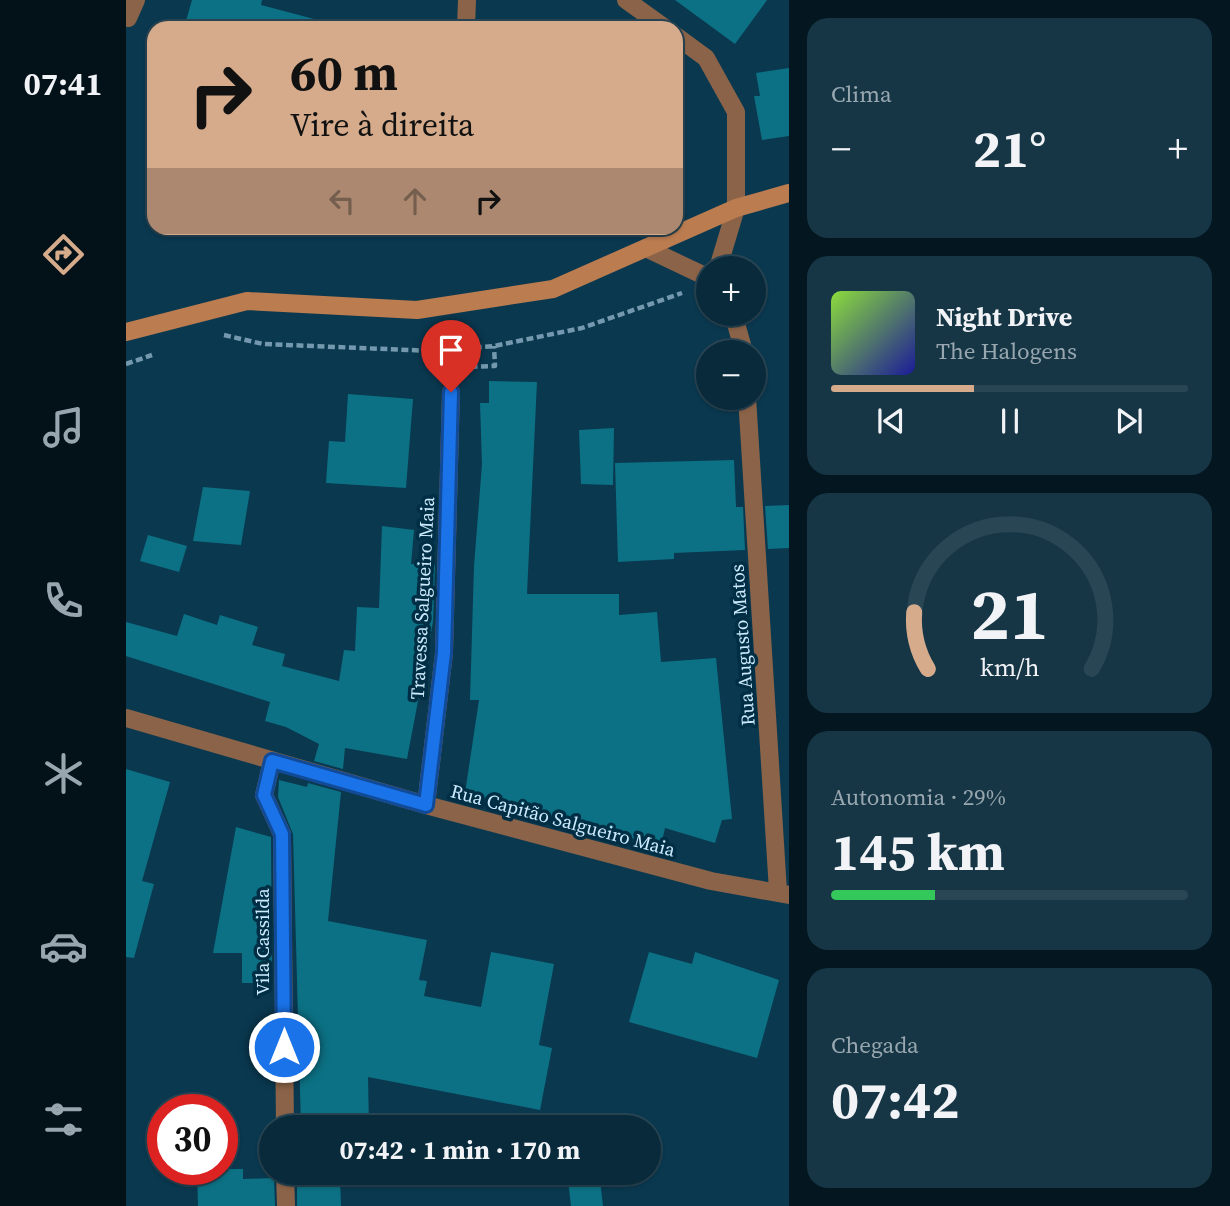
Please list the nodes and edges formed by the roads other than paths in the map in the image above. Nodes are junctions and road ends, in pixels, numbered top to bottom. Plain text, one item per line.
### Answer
1 (136, 0) edge
2 (467, 0) edge
3 (626, 0) edge
4 (128, 18) dead end
5 (466, 21) edge
6 (655, 21) edge
7 (683, 41) edge
8 (789, 193) edge
9 (736, 208) junction
10 (683, 232) edge
11 (675, 235) edge
12 (646, 248) junction
13 (722, 256) edge
14 (696, 272) edge
15 (126, 332) edge
16 (451, 392) dead end
17 (748, 410) edge
18 (126, 718) edge
19 (272, 761) junction
20 (426, 805) junction
21 (784, 893) edge
22 (285, 1115) edge
23 (285, 1185) edge
24 (286, 1206) edge

1 - 4 street
2 - 5 street
3 - 6 street
7 - 9 street
8 - 9 street
9 - 10 street
9 - 13 street
11 - 12 street
12 - 14 street
12 - 15 street
16 - 20 street, Travessa Salgueiro Maia
17 - 21 street, Rua Augusto Matos
18 - 19 street, Rua Capitão Salgueiro Maia
19 - 20 street, Rua Capitão Salgueiro Maia
19 - 22 street, Vila Cassilda
20 - 21 street, Rua Capitão Salgueiro Maia
23 - 24 street

